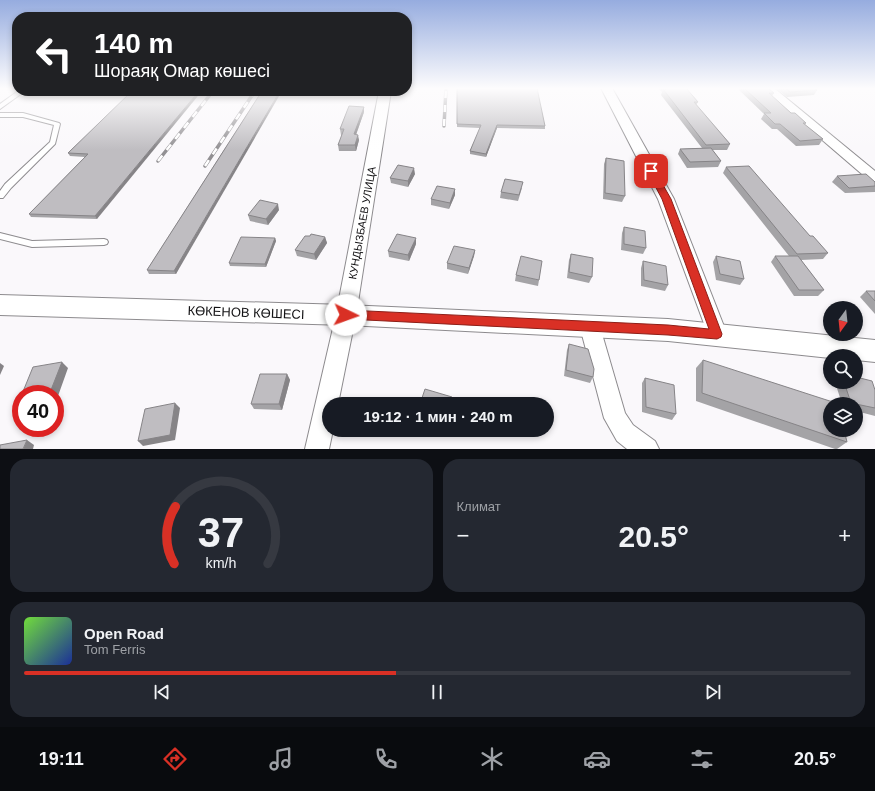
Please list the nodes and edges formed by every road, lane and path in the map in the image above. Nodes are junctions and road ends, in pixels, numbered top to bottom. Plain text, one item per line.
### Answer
1 (382, 109) edge
2 (617, 109) edge
3 (793, 109) edge
4 (0, 114) edge
5 (875, 161) edge
6 (856, 162) junction
7 (875, 178) edge
8 (0, 196) edge
9 (0, 236) edge
10 (104, 242) dead end
11 (0, 305) edge
12 (346, 315) junction
13 (590, 327) junction
14 (717, 334) junction
15 (875, 351) edge
16 (317, 449) edge
17 (647, 449) edge

1 - 12 street, КУНДЫЗБАЕВ УЛИЦА
2 - 14 street
3 - 6 street
4 - 8 lane
5 - 6 street
6 - 7 street
9 - 10 lane
11 - 12 street, КӨКЕНОВ КӨШЕСІ
12 - 13 street, КӨКЕНОВ КӨШЕСІ
12 - 16 street, КУНДЫЗБАЕВ УЛИЦА
13 - 14 street, КӨКЕНОВ КӨШЕСІ
13 - 17 street
14 - 15 street, КӨКЕНОВ КӨШЕСІ

